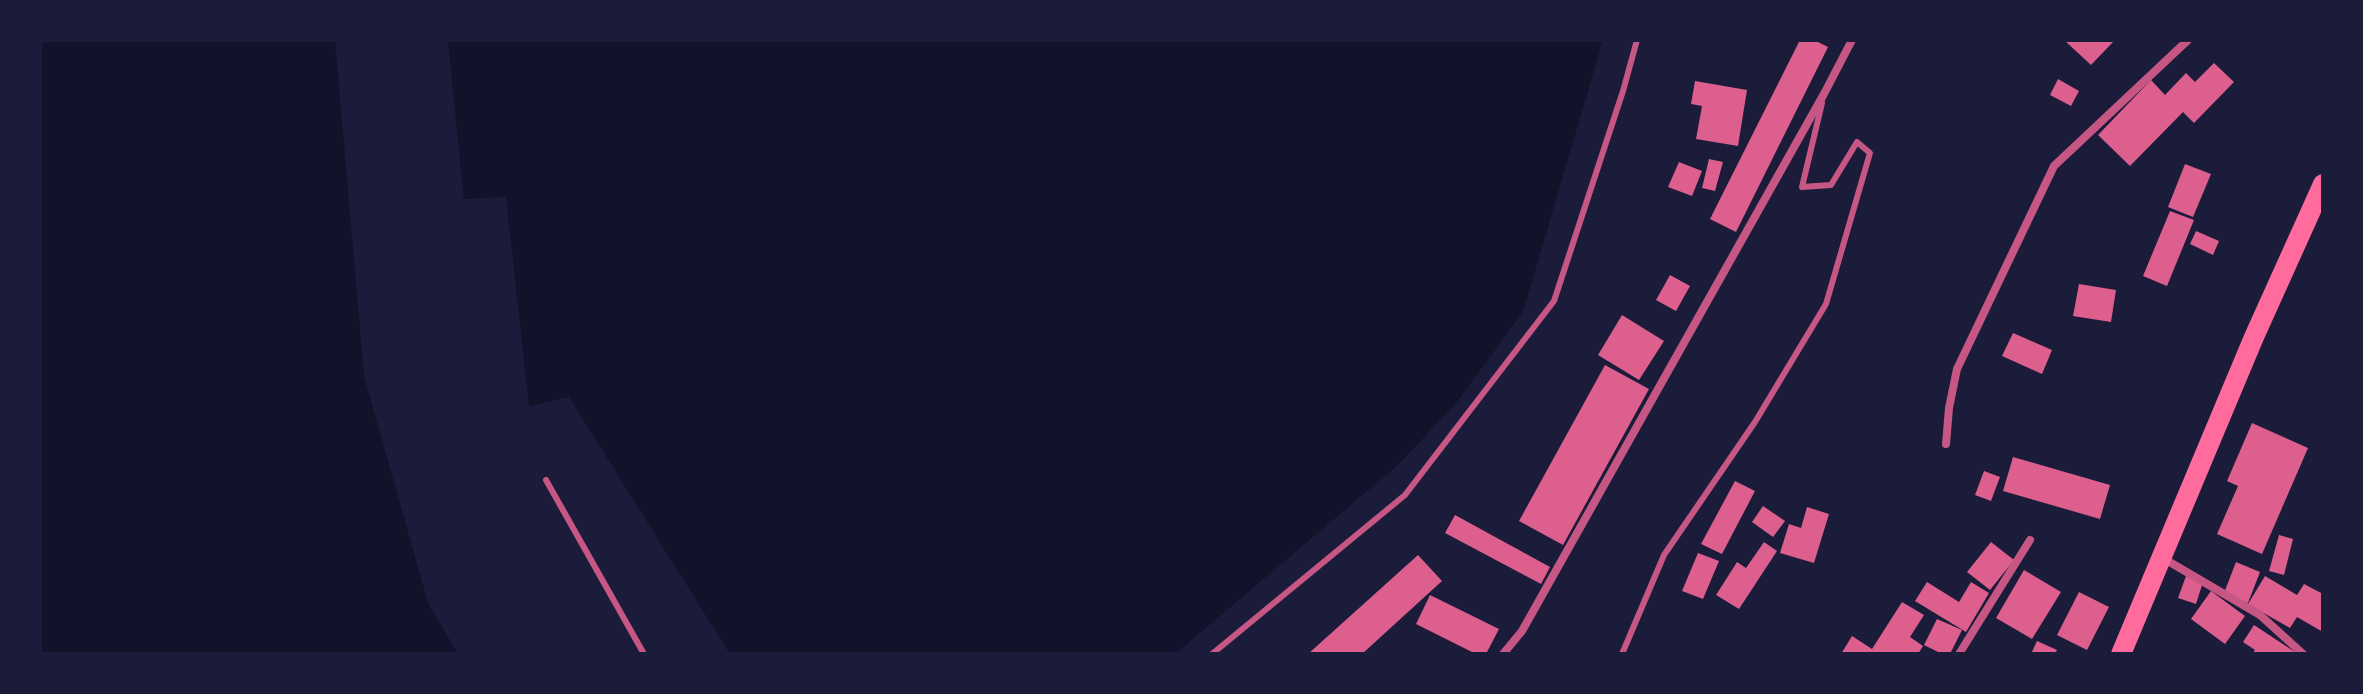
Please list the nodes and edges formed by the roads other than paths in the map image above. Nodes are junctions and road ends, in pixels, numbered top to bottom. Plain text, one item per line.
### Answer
1 (1637, 40) edge
2 (1852, 40) edge
3 (2188, 40) edge
4 (1825, 92) junction
5 (2323, 184) edge
6 (1946, 444) dead end
7 (546, 480) dead end
8 (2030, 540) dead end
9 (2161, 557) junction
10 (644, 654) edge
11 (1212, 654) edge
12 (1503, 654) edge
13 (1622, 654) edge
14 (1959, 654) edge
15 (2121, 654) edge
16 (2303, 654) edge

1 - 11 lane
2 - 4 street
3 - 6 street
4 - 12 street
4 - 13 lane
5 - 9 main road
7 - 10 lane
8 - 14 street
9 - 15 main road
9 - 16 street

